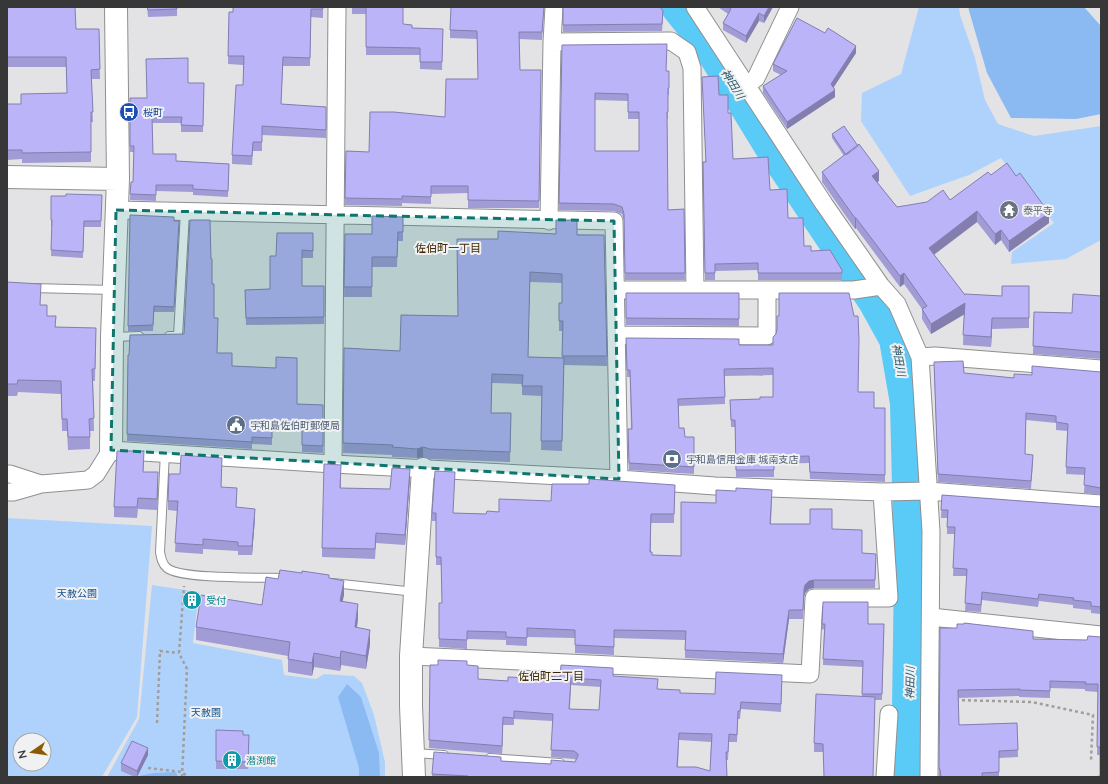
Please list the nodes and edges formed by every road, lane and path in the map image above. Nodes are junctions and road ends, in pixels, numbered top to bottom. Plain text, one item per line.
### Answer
1 (116, 7) edge
2 (337, 7) edge
3 (554, 7) edge
4 (696, 7) edge
5 (790, 7) edge
6 (552, 42) junction
7 (747, 85) junction
8 (7, 178) edge
9 (118, 179) junction
10 (116, 210) junction
11 (184, 212) junction
12 (336, 215) junction
13 (549, 221) junction
14 (879, 287) junction
15 (22, 288) edge
16 (114, 290) junction
17 (616, 290) junction
18 (695, 290) junction
19 (767, 291) junction
20 (616, 335) junction
21 (148, 336) edge
22 (163, 336) edge
23 (112, 337) junction
24 (920, 357) junction
25 (1101, 369) edge
26 (111, 450) junction
27 (165, 452) junction
28 (333, 464) junction
29 (423, 469) junction
30 (7, 474) edge
31 (619, 479) junction
32 (41, 484) junction
33 (925, 491) junction
34 (7, 492) edge
35 (888, 492) junction
36 (1101, 504) edge
37 (186, 574) junction
38 (297, 579) edge
39 (321, 581) edge
40 (416, 592) junction
41 (931, 617) junction
42 (1101, 635) edge
43 (179, 653) junction
44 (411, 656) junction
45 (929, 700) junction
46 (889, 714) dead end
47 (157, 723) dead end
48 (413, 753) junction
49 (449, 755) edge
50 (480, 758) edge
51 (1091, 761) dead end
52 (565, 764) edge
53 (148, 768) dead end
54 (182, 772) junction
55 (182, 777) edge
56 (188, 777) edge
57 (414, 777) edge
58 (885, 777) edge
59 (928, 777) edge

1 - 9 street
2 - 12 street
3 - 6 street
4 - 7 street
5 - 7 street
6 - 13 street
6 - 18 street
7 - 14 street
8 - 9 street
9 - 10 street
10 - 11 street
10 - 16 street
11 - 12 street
11 - 22 lane
12 - 13 street
12 - 28 street
13 - 17 street
14 - 19 street
14 - 24 street
15 - 16 lane
16 - 23 street
17 - 18 street
17 - 20 street
18 - 19 street
19 - 20 street
20 - 31 street
21 - 23 lane
23 - 26 street
24 - 25 street
24 - 33 street
26 - 27 street
26 - 32 street
27 - 28 street
27 - 37 lane
28 - 29 street
29 - 31 street
29 - 40 street
30 - 32 street
31 - 35 street
32 - 34 street
33 - 35 street
33 - 36 street
33 - 41 street
35 - 44 street
37 - 38 lane
37 - 43 path
39 - 40 lane
40 - 44 street
41 - 42 street
41 - 45 street
43 - 47 path
43 - 54 path
44 - 48 street
45 - 51 path
45 - 59 street
46 - 58 street
48 - 49 lane
48 - 57 street
50 - 52 lane
53 - 54 path
54 - 55 path
54 - 56 path

